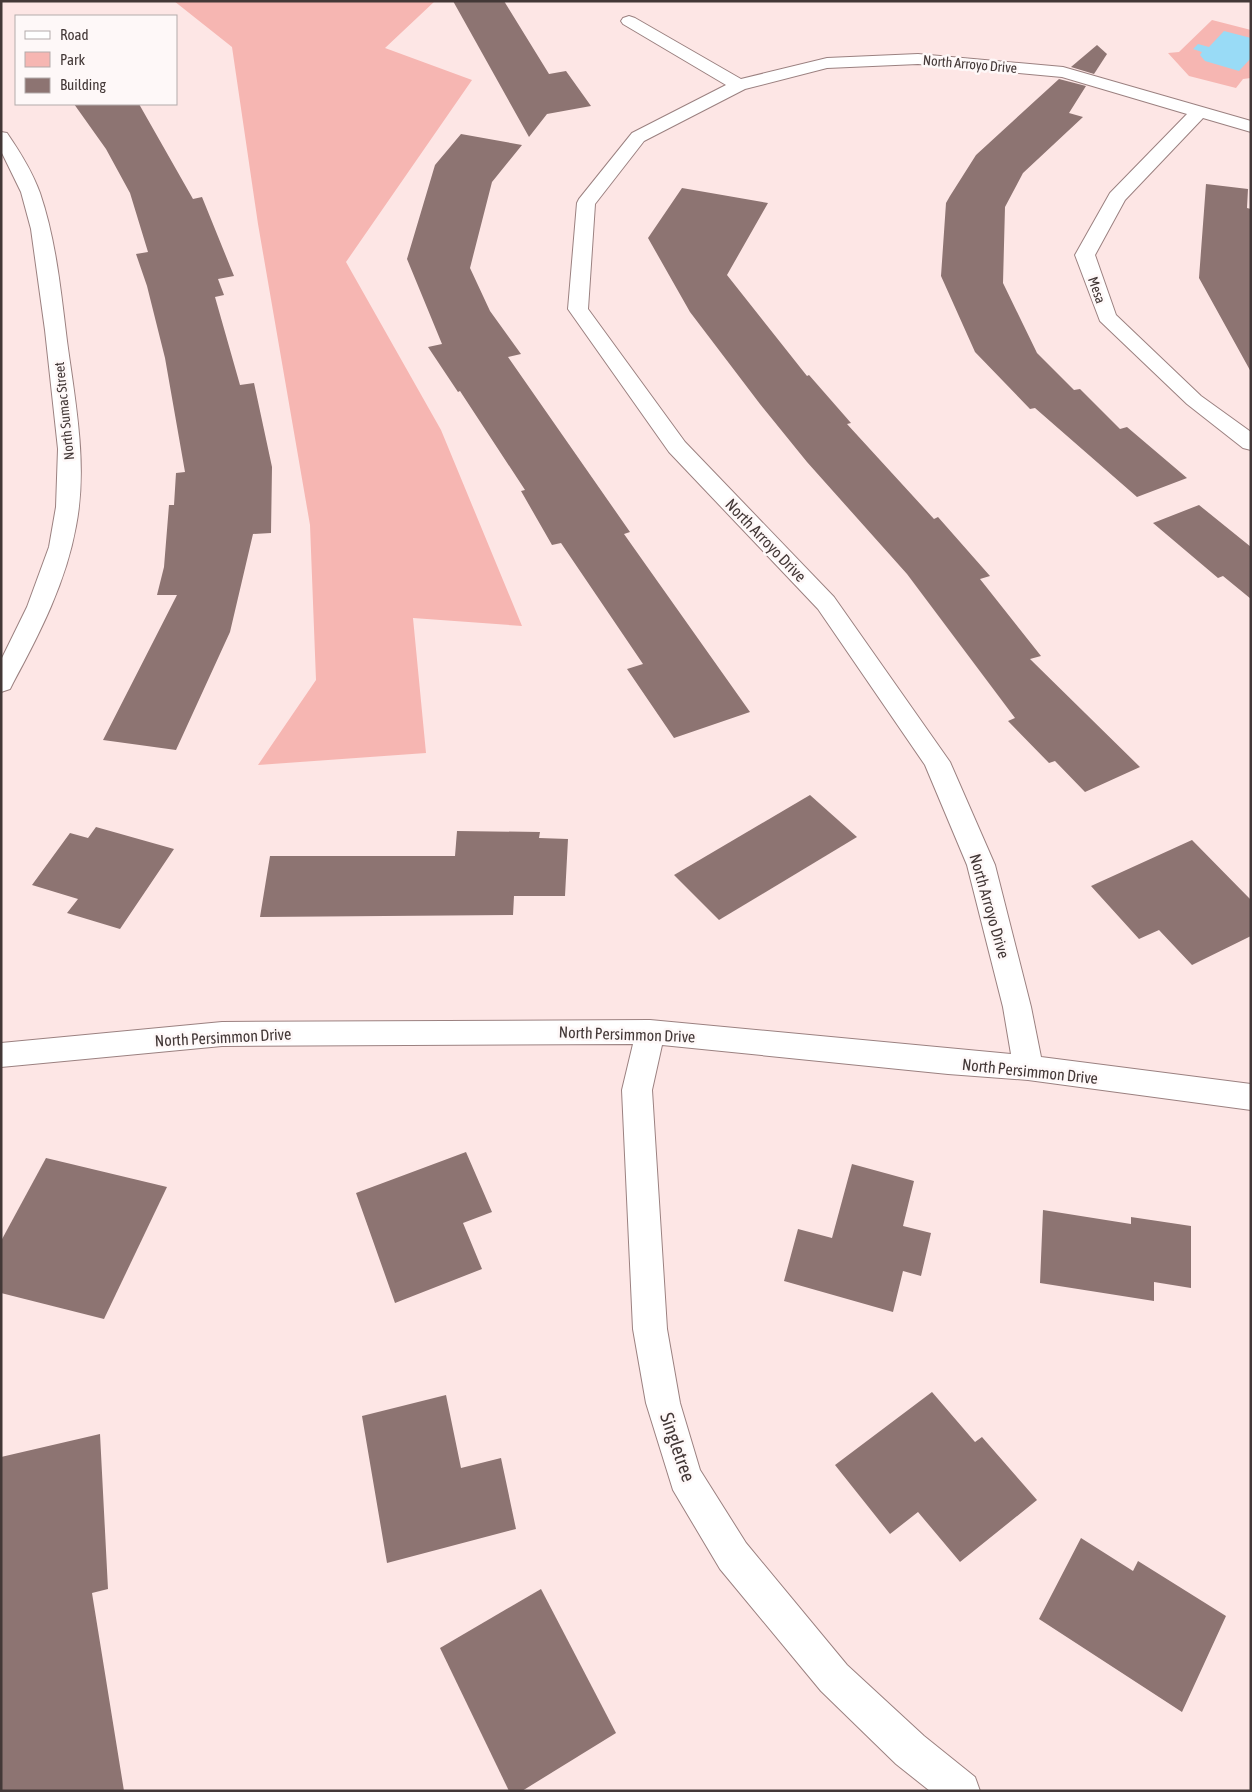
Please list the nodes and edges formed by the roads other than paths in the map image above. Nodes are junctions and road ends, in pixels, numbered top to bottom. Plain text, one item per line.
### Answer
1 (629, 21) dead end
2 (739, 86) junction
3 (1199, 112) junction
4 (1251, 127) edge
5 (1, 137) edge
6 (1251, 443) edge
7 (1, 682) edge
8 (650, 1032) junction
9 (1, 1055) edge
10 (1028, 1068) junction
11 (1251, 1097) edge
12 (961, 1791) edge

1 - 2 street
2 - 3 street, North Arroyo Drive
2 - 10 street, North Arroyo Drive
3 - 4 street, North Arroyo Drive
3 - 6 street, Mesa
5 - 7 street, North Sumac Street
8 - 9 street, North Persimmon Drive
8 - 10 street, North Persimmon Drive
8 - 12 street, Singletree
10 - 11 street, North Persimmon Drive

